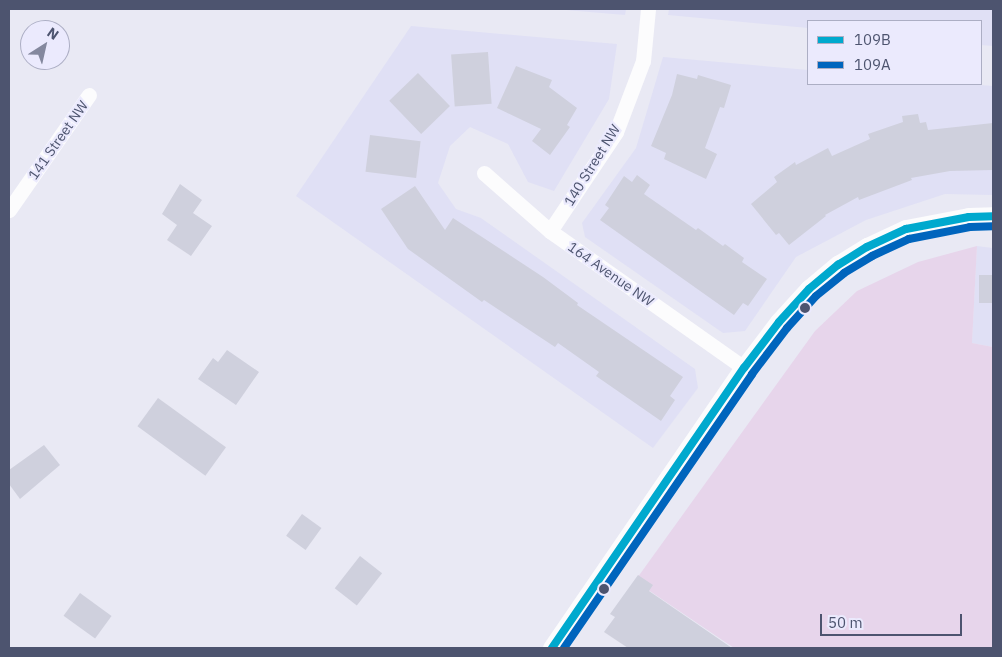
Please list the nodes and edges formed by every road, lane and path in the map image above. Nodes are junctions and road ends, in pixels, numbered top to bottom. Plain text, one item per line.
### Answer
1 (648, 9) edge
2 (89, 95) dead end
3 (484, 173) dead end
4 (9, 210) edge
5 (993, 216) edge
6 (550, 231) junction
7 (744, 368) junction
8 (552, 648) edge

1 - 6 street, 140 Street NW
2 - 4 street, 141 Street NW
3 - 6 street, 164 Avenue NW
5 - 7 street
6 - 7 street, 164 Avenue NW
7 - 8 street

